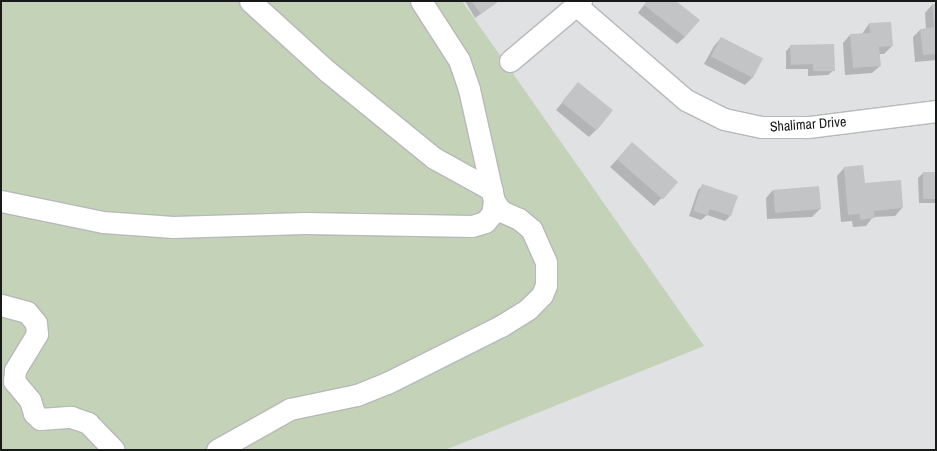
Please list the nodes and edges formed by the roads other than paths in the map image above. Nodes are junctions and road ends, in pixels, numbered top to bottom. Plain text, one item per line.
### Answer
1 (250, 1) edge
2 (421, 1) edge
3 (579, 3) edge
4 (510, 61) dead end
5 (936, 111) edge
6 (493, 196) junction
7 (1, 201) edge
8 (1, 306) edge
9 (114, 450) edge
10 (217, 450) edge

1 - 6 street
2 - 6 street
3 - 4 street
3 - 5 street, Shalimar Drive
6 - 7 street
6 - 10 street
8 - 9 street

